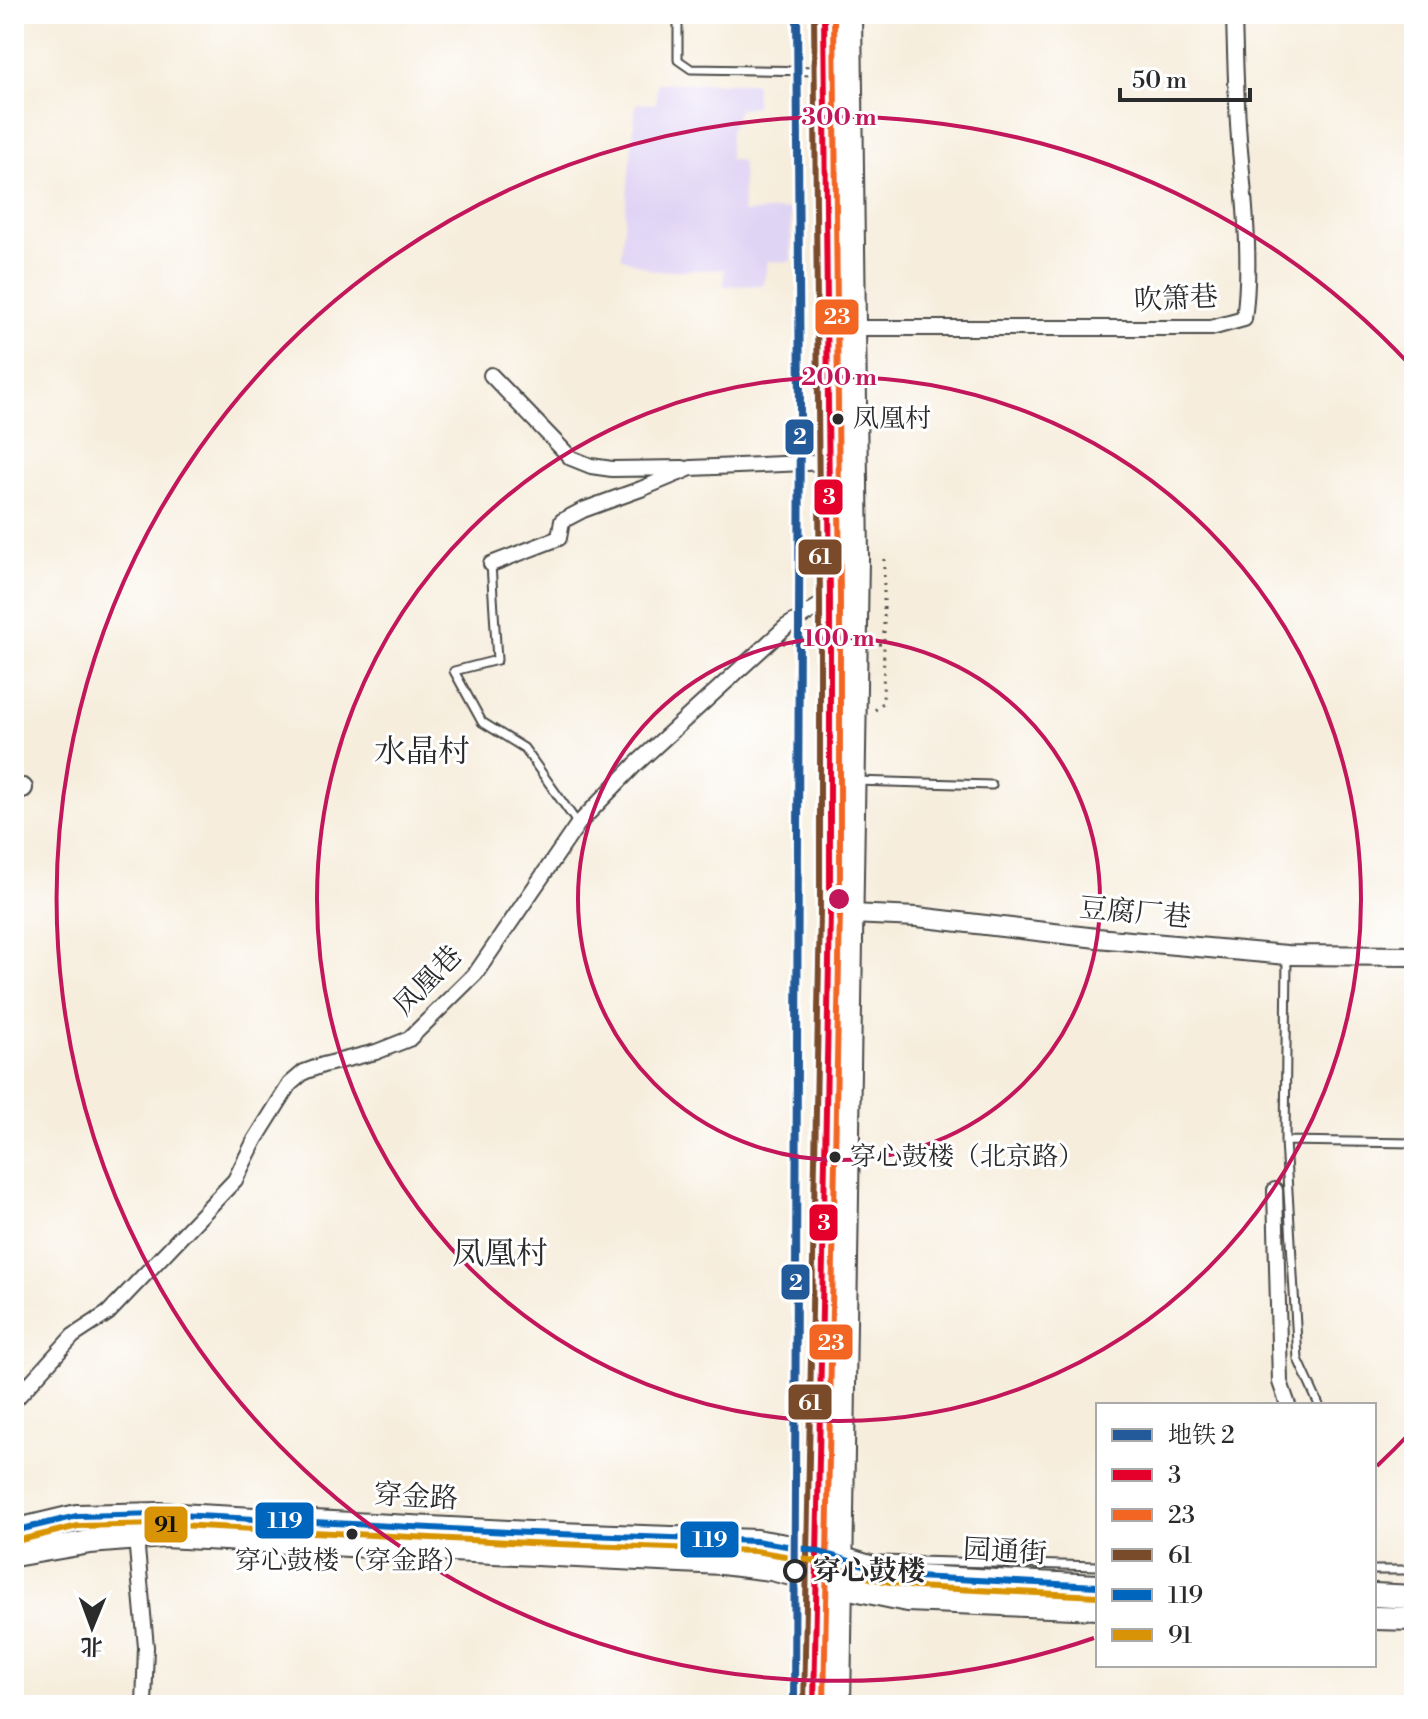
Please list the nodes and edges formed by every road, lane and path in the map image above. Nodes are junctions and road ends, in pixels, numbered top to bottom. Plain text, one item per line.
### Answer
1 (678, 14) edge
2 (824, 14) edge
3 (849, 14) edge
4 (1234, 14) edge
5 (824, 71) junction
6 (852, 328) junction
7 (491, 375) dead end
8 (828, 462) junction
9 (691, 468) junction
10 (884, 559) dead end
11 (491, 564) joint
12 (830, 599) junction
13 (783, 643) dead end
14 (884, 644) junction
15 (883, 703) dead end
16 (853, 781) junction
17 (992, 785) dead end
18 (578, 824) junction
19 (851, 914) junction
20 (1287, 955) junction
21 (1414, 956) edge
22 (1285, 1141) junction
23 (1414, 1143) edge
24 (1275, 1190) dead end
25 (14, 1401) edge
26 (1287, 1403) edge
27 (1318, 1403) edge
28 (14, 1531) edge
29 (136, 1538) junction
30 (817, 1551) junction
31 (14, 1555) edge
32 (840, 1559) junction
33 (1096, 1566) edge
34 (1376, 1570) edge
35 (1414, 1570) edge
36 (816, 1579) junction
37 (840, 1586) junction
38 (1096, 1586) edge
39 (1022, 1595) junction
40 (1376, 1595) edge
41 (1414, 1597) edge
42 (1096, 1608) edge
43 (1376, 1618) edge
44 (1414, 1619) edge
45 (144, 1705) edge
46 (814, 1705) edge
47 (838, 1705) edge

1 - 5 lane
2 - 5 main road
3 - 6 main road
4 - 6 street, 吹箫巷
5 - 8 main road
6 - 16 main road
7 - 9 street
8 - 9 street
8 - 12 main road
9 - 11 street
10 - 14 path, bridge
11 - 18 lane
12 - 18 street, 凤凰巷
12 - 30 main road
13 - 14 path, bridge
14 - 15 path
16 - 17 lane
16 - 19 main road
18 - 25 street, 凤凰巷
19 - 20 street, 豆腐厂巷
19 - 32 main road
20 - 21 street, 豆腐厂巷
20 - 22 lane
22 - 23 lane
22 - 27 lane
24 - 26 street
28 - 30 main road, 穿金路
29 - 31 main road, 穿金路
29 - 36 main road, 穿金路
29 - 45 street
30 - 32 main road, 园通街
30 - 36 main road
32 - 33 lane
32 - 37 main road
32 - 39 main road, 园通街
34 - 35 lane
36 - 37 main road, 园通街
36 - 46 main road
37 - 39 main road, 园通街
37 - 47 main road
38 - 39 main road, 园通街
39 - 42 main road, 园通街
40 - 41 main road
43 - 44 main road

